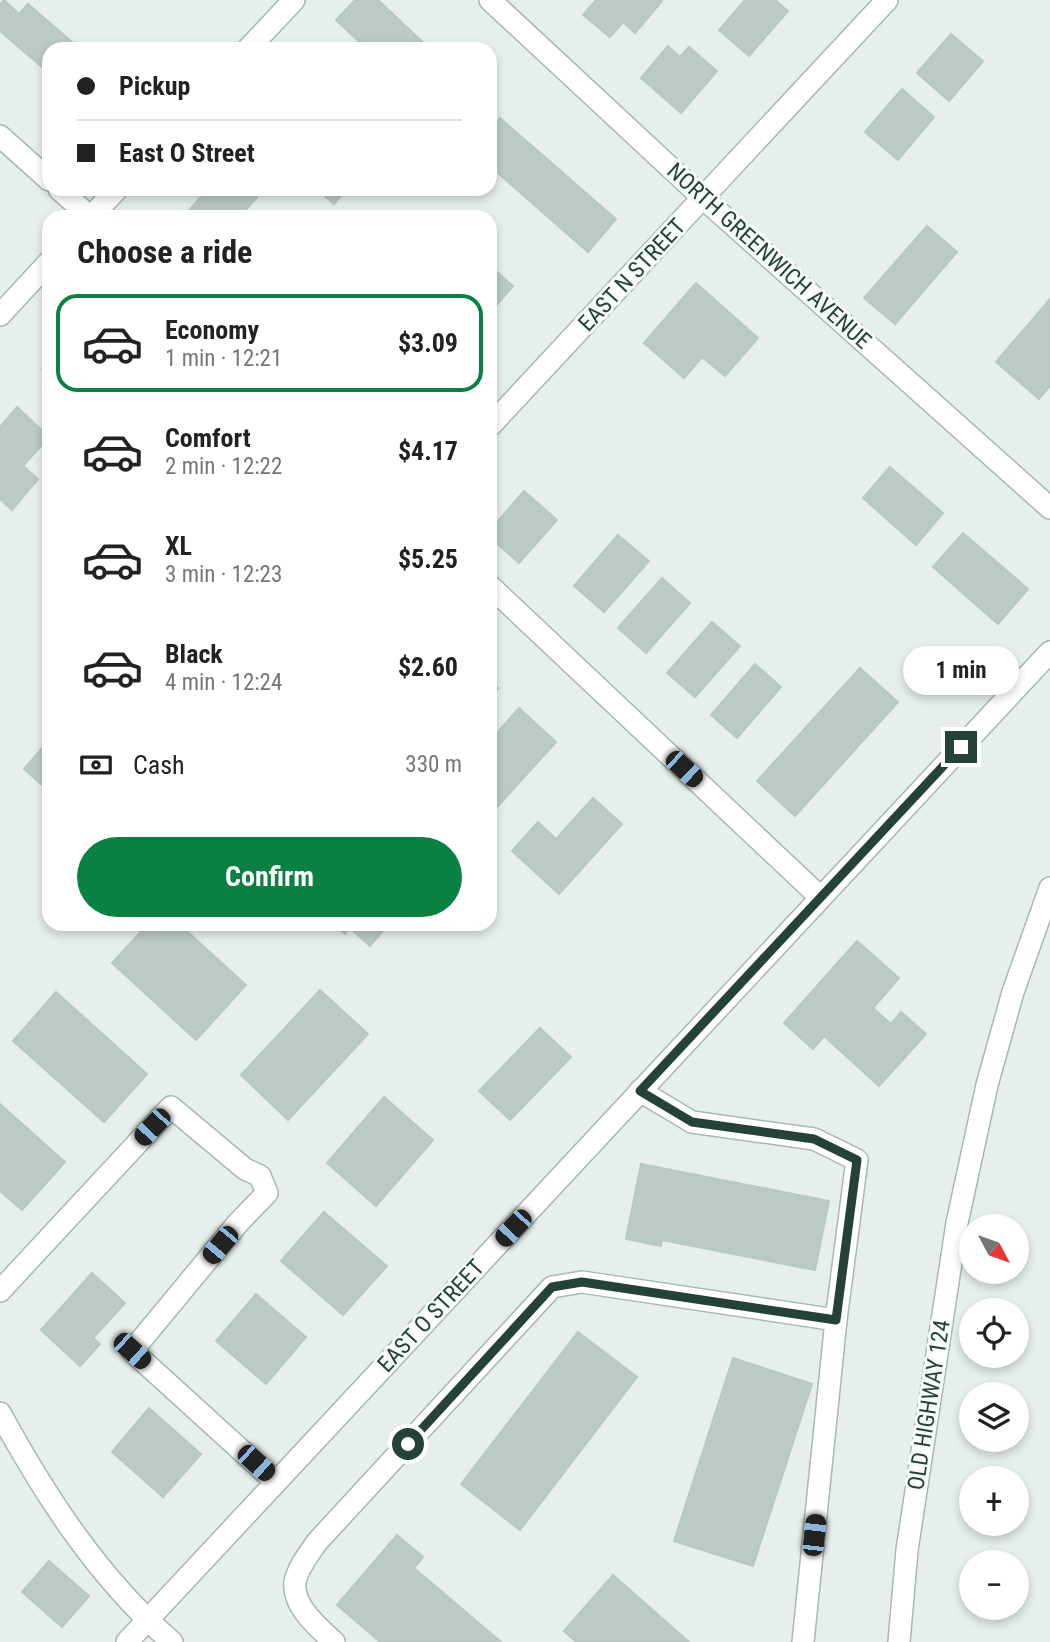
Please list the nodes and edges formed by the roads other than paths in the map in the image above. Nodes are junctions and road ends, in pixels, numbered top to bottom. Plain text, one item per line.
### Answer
1 (294, 0) edge
2 (490, 0) edge
3 (887, 0) edge
4 (255, 42) edge
5 (0, 135) edge
6 (42, 174) edge
7 (67, 196) edge
8 (110, 196) edge
9 (703, 198) junction
10 (83, 210) edge
11 (98, 210) edge
12 (42, 270) edge
13 (0, 315) edge
14 (497, 419) edge
15 (1050, 508) edge
16 (497, 593) edge
17 (1050, 652) edge
18 (1050, 888) edge
19 (820, 897) junction
20 (640, 1091) junction
21 (0, 1291) edge
22 (836, 1320) junction
23 (0, 1413) edge
24 (276, 1482) junction
25 (147, 1620) junction
26 (127, 1642) edge
27 (172, 1642) edge
28 (334, 1642) edge
29 (803, 1642) edge
30 (899, 1642) edge

1 - 4 street
2 - 9 street, NORTH GREENWICH AVENUE
3 - 9 street, EAST N STREET
5 - 6 street
7 - 10 street
8 - 11 street
9 - 14 street, EAST N STREET
9 - 15 street, NORTH GREENWICH AVENUE
12 - 13 street
16 - 19 street
17 - 19 street, EAST O STREET
18 - 30 street, OLD HIGHWAY 124
19 - 20 street, EAST O STREET
20 - 22 street
20 - 24 street, EAST O STREET
21 - 24 street
22 - 28 street
22 - 29 street
23 - 25 street
24 - 25 street, EAST O STREET
25 - 26 street, EAST O STREET
25 - 27 street

